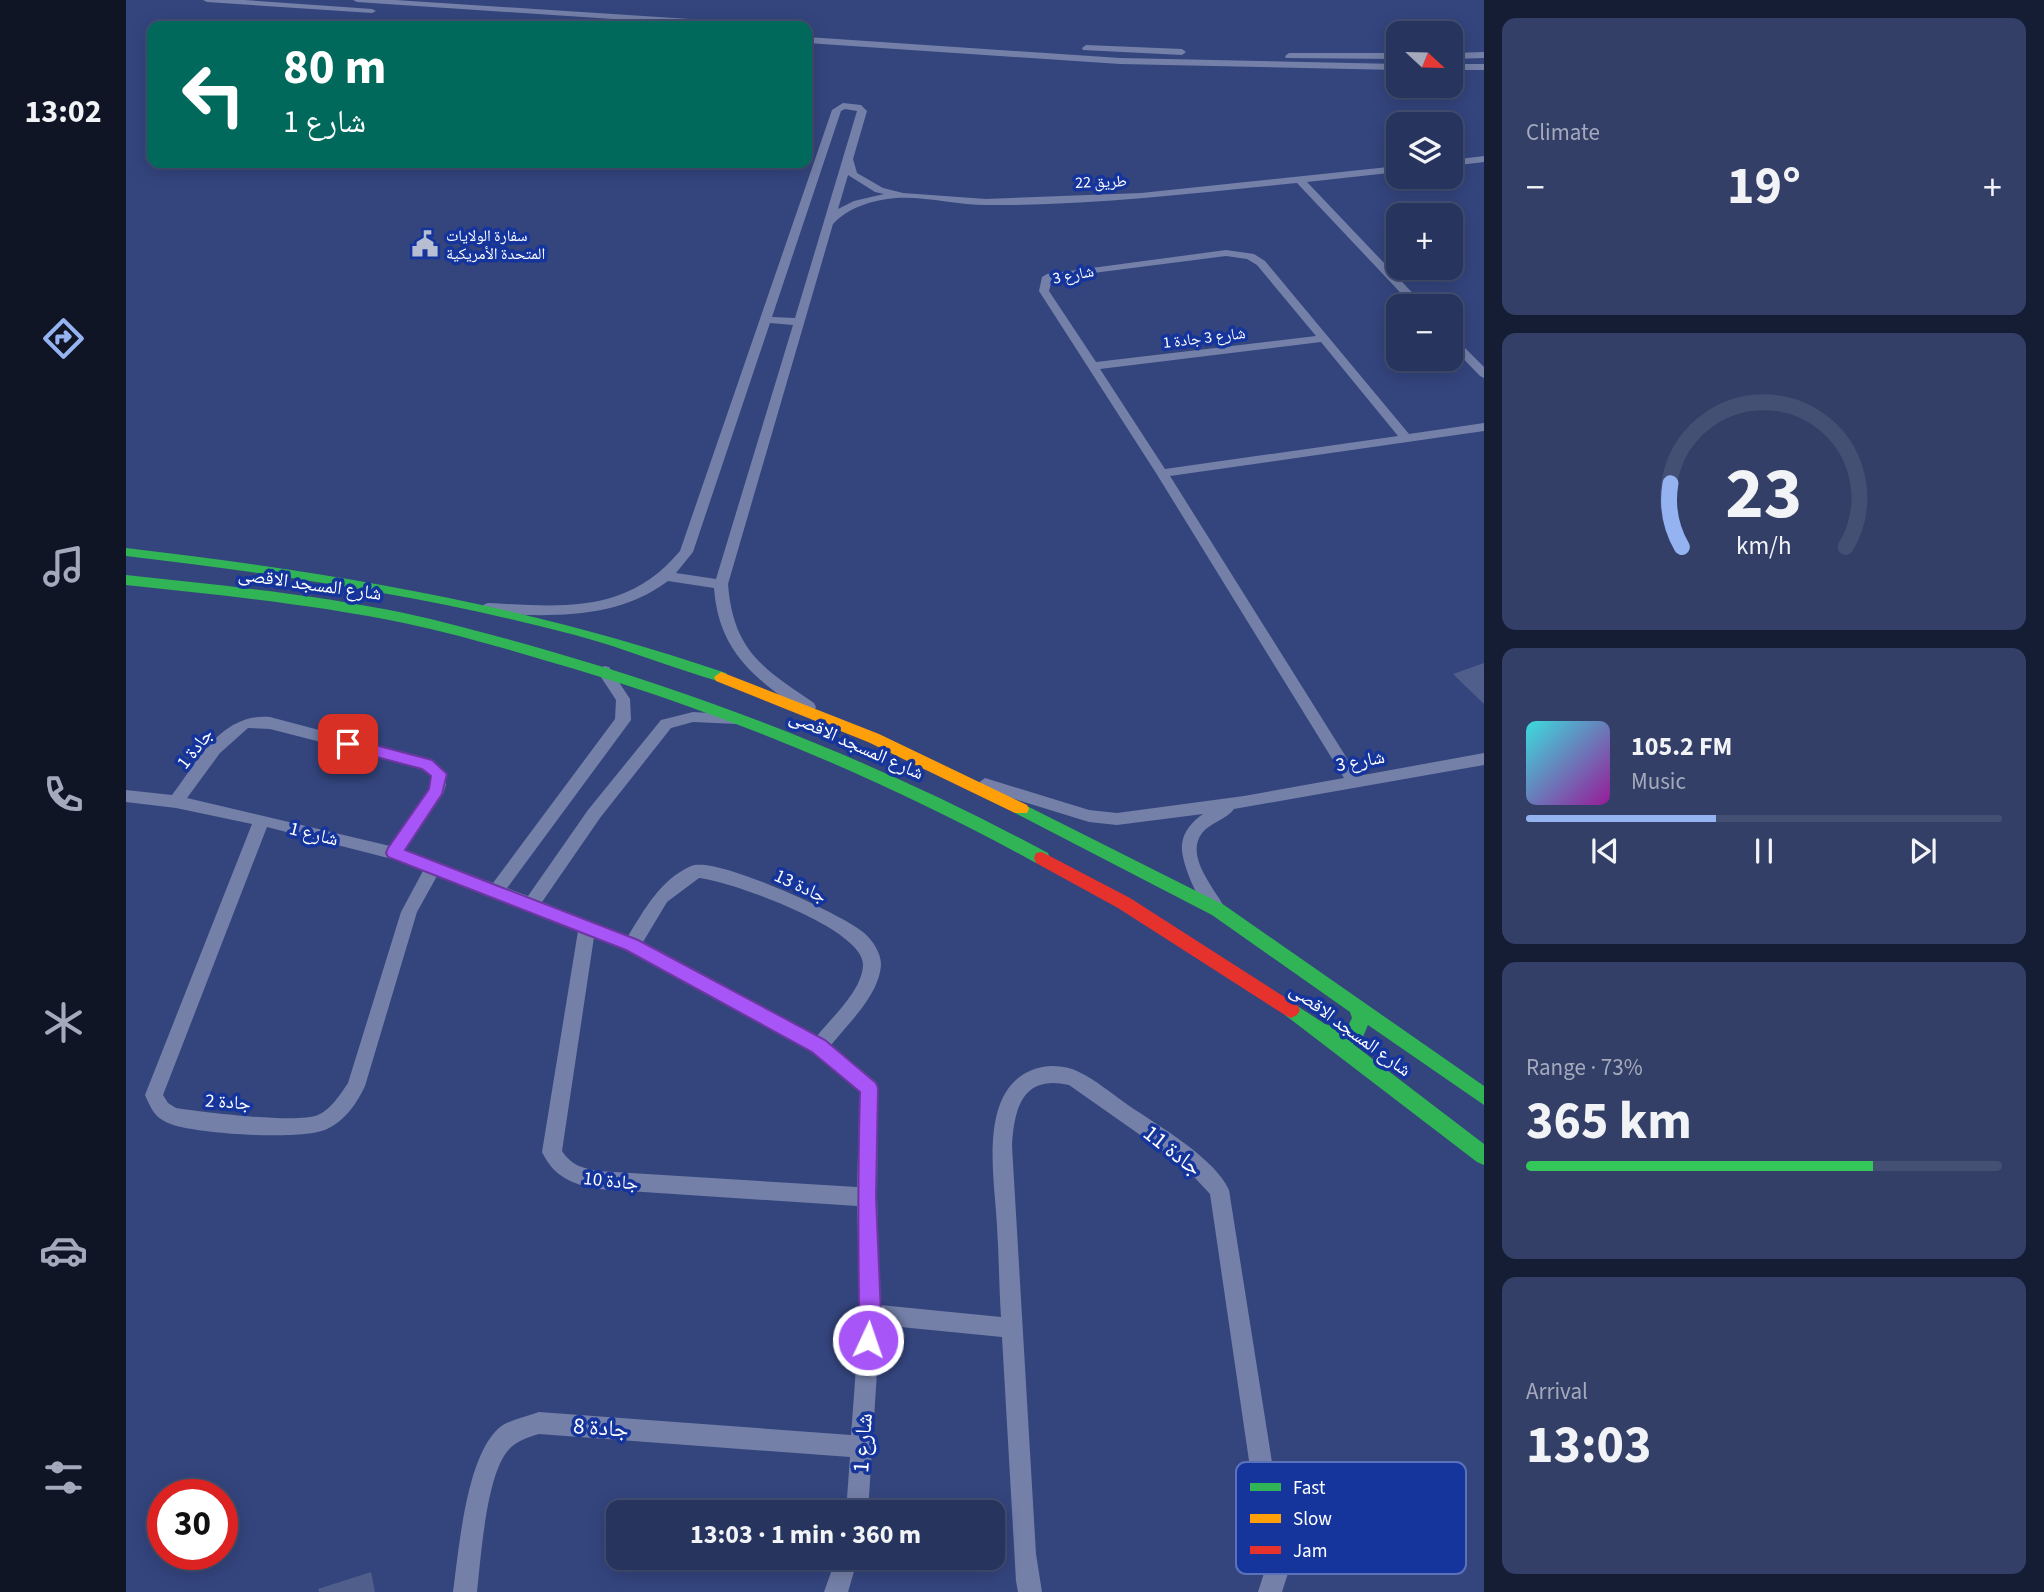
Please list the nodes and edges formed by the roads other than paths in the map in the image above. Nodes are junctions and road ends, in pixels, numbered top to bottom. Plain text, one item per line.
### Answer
1 (207, 0) edge
2 (357, 0) edge
3 (524, 21) edge
4 (676, 21) edge
5 (812, 30) edge
6 (812, 40) edge
7 (1484, 55) edge
8 (1386, 56) edge
9 (1463, 56) edge
10 (1386, 67) edge
11 (1463, 67) edge
12 (1484, 67) edge
13 (848, 159) junction
14 (1484, 159) edge
15 (1463, 162) edge
16 (1386, 170) edge
17 (1300, 180) junction
18 (903, 196) junction
19 (829, 224) junction
20 (1408, 294) edge
21 (765, 318) junction
22 (800, 321) junction
23 (1321, 339) junction
24 (1463, 352) edge
25 (1092, 366) junction
26 (1484, 374) edge
27 (1484, 427) edge
28 (1406, 438) junction
29 (1162, 472) junction
30 (126, 552) edge
31 (291, 572) junction
32 (667, 576) junction
33 (126, 580) edge
34 (721, 584) junction
35 (183, 587) junction
36 (475, 607) junction
37 (604, 671) junction
38 (820, 714) junction
39 (749, 720) junction
40 (1484, 759) edge
41 (954, 774) junction
42 (1354, 782) junction
43 (126, 796) edge
44 (176, 802) junction
45 (1244, 802) junction
46 (262, 820) junction
47 (394, 853) junction
48 (433, 867) junction
49 (496, 891) junction
50 (531, 905) junction
51 (1218, 910) junction
52 (587, 928) junction
53 (632, 945) junction
54 (1356, 1007) junction
55 (1320, 1030) junction
56 (819, 1046) junction
57 (1484, 1097) edge
58 (1416, 1104) junction
59 (1484, 1156) edge
60 (1484, 1169) edge
61 (867, 1197) junction
62 (870, 1314) junction
63 (1011, 1328) junction
64 (861, 1447) junction
65 (1261, 1462) edge
66 (858, 1500) edge
67 (843, 1570) edge
68 (1276, 1574) edge
69 (464, 1592) edge
70 (836, 1592) edge
71 (1030, 1592) edge
72 (1270, 1592) edge

1 - 3 street
2 - 4 street
5 - 8 street
6 - 10 street
7 - 9 street
11 - 12 street
13 - 18 street, طريق 22
13 - 19 street
13 - 21 street
14 - 15 street
16 - 17 street, طريق 22
17 - 18 street, طريق 22
17 - 20 street
18 - 19 street, طريق 22
19 - 22 street
21 - 22 street
21 - 32 street
22 - 34 street
23 - 25 street, شارع 3 جادة 1
23 - 25 street, شارع 3
23 - 28 street, شارع 3
24 - 26 street
25 - 29 street, شارع 3
27 - 28 street
28 - 29 street
29 - 42 street, شارع 3
30 - 31 main road, شارع المسجد الاقصى
31 - 35 main road
31 - 36 main road, شارع المسجد الاقصى
32 - 34 street
32 - 36 street
33 - 35 main road, شارع المسجد الاقصى
34 - 38 street
35 - 37 main road, شارع المسجد الاقصى
36 - 38 main road, شارع المسجد الاقصى
37 - 39 main road, شارع المسجد الاقصى
37 - 49 street
38 - 41 main road, شارع المسجد الاقصى
39 - 50 street
39 - 55 main road, شارع المسجد الاقصى
40 - 42 street, شارع 3
41 - 45 street, شارع 3
41 - 51 main road, شارع المسجد الاقصى
42 - 45 street, شارع 3
43 - 44 street, شارع 1
44 - 46 street, شارع 1
44 - 47 street, جادة 1
45 - 51 street, شارع 3
46 - 47 street, شارع 1
46 - 48 street, جادة 2
47 - 48 street, شارع 1
48 - 49 street, شارع 1
49 - 50 street, شارع 1
50 - 52 street, شارع 1
51 - 54 main road, شارع المسجد الاقصى
52 - 53 street, شارع 1
52 - 61 street, جادة 10
53 - 56 street, شارع 1
53 - 56 street, جادة 13
54 - 55 main road
54 - 57 main road, شارع المسجد الاقصى
55 - 58 main road, شارع المسجد الاقصى
56 - 61 street, شارع 1
58 - 59 main road, شارع المسجد الاقصى
58 - 60 main road
61 - 62 street, شارع 1
62 - 63 street
62 - 64 street, شارع 1
63 - 65 street, جادة 11
63 - 71 street, جادة 11
64 - 66 street, شارع 1
64 - 69 street, جادة 8
67 - 70 street
68 - 72 street, جادة 11

